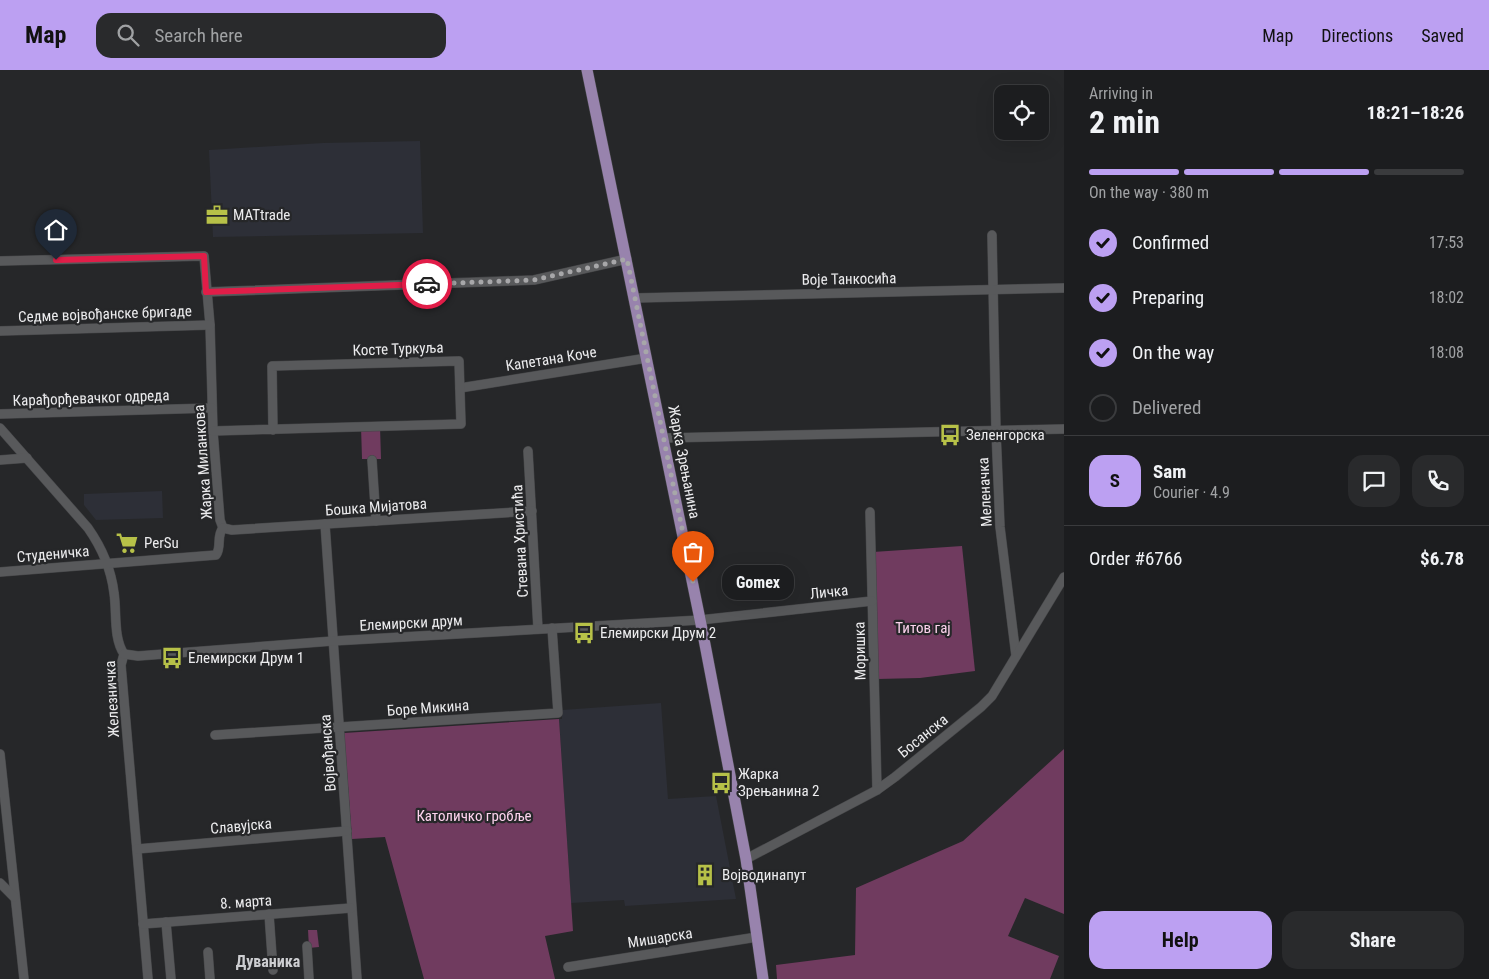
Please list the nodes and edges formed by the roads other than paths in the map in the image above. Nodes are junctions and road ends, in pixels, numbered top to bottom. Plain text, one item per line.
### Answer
1 (587, 70) edge
2 (992, 235) dead end
3 (627, 259) junction
4 (0, 261) edge
5 (1064, 288) edge
6 (993, 290) junction
7 (206, 292) junction
8 (635, 298) junction
9 (210, 325) junction
10 (0, 331) edge
11 (647, 358) junction
12 (460, 388) junction
13 (212, 408) junction
14 (0, 414) edge
15 (0, 428) edge
16 (1064, 429) edge
17 (274, 430) junction
18 (996, 430) junction
19 (213, 432) junction
20 (664, 438) junction
21 (528, 451) dead end
22 (27, 458) junction
23 (0, 460) edge
24 (372, 460) dead end
25 (532, 511) junction
26 (870, 512) dead end
27 (376, 521) junction
28 (324, 524) junction
29 (223, 528) junction
30 (108, 562) junction
31 (0, 572) edge
32 (1064, 577) edge
33 (872, 601) junction
34 (700, 620) junction
35 (552, 628) junction
36 (538, 629) junction
37 (333, 641) junction
38 (124, 654) junction
39 (1016, 656) junction
40 (340, 727) junction
41 (215, 736) dead end
42 (0, 754) edge
43 (1, 770) edge
44 (876, 790) junction
45 (347, 831) junction
46 (137, 849) junction
47 (746, 859) junction
48 (0, 883) edge
49 (14, 897) junction
50 (351, 908) junction
51 (269, 914) junction
52 (166, 922) junction
53 (143, 924) junction
54 (757, 936) junction
55 (307, 946) dead end
56 (208, 952) dead end
57 (568, 967) dead end
58 (274, 970) dead end
59 (24, 979) edge
60 (148, 979) edge
61 (171, 979) edge
62 (210, 979) edge
63 (310, 979) edge
64 (357, 979) edge
65 (763, 979) edge

1 - 3 main road, Жарка Зрењанина
2 - 6 street, Меленачка
3 - 7 street
3 - 8 main road, Жарка Зрењанина
4 - 7 street, Жарка Миланкова
5 - 6 street, Воје Танкосића
6 - 8 street, Воје Танкосића
6 - 18 street, Меленачка
7 - 9 street, Жарка Миланкова
8 - 11 main road, Жарка Зрењанина
9 - 10 street, Седме војвођанске бригаде
9 - 13 street, Жарка Миланкова
11 - 12 street, Капетана Коче
11 - 20 main road, Жарка Зрењанина
12 - 17 street, Косте Туркуља
12 - 17 street, Косте Туркуља
13 - 14 street, Карађорђевачког одреда
13 - 19 street, Жарка Миланкова
15 - 22 street, Железничка
16 - 18 street
17 - 19 street, Косте Туркуља
18 - 20 street
18 - 39 street, Меленачка
19 - 29 street, Жарка Миланкова
20 - 34 main road, Жарка Зрењанина
21 - 25 street, Стевана Христића
22 - 23 street
22 - 30 street, Железничка
24 - 27 street
25 - 27 street, Бошка Мијатова
25 - 36 street, Стевана Христића
26 - 33 street, Моришка
27 - 28 street, Бошка Мијатова
28 - 29 street, Бошка Мијатова
28 - 37 street, Војвођанска
29 - 30 street, Жарка Миланкова
30 - 31 street, Студеничка
30 - 38 street, Железничка
32 - 39 street, Босанска
33 - 34 street, Личка
33 - 44 street, Моришка
34 - 35 street, Елемирски друм
34 - 47 main road, Жарка Зрењанина
35 - 36 street, Елемирски друм
35 - 40 street, Боре Микина
36 - 37 street, Елемирски друм
37 - 38 street, Елемирски друм
37 - 40 street, Војвођанска
38 - 46 street, Железничка
39 - 44 street, Босанска
40 - 41 street, Боре Микина
40 - 45 street, Војвођанска
42 - 43 street
43 - 49 street
44 - 47 street, Босанска
45 - 46 street, Славујска
45 - 50 street, Војвођанска
46 - 53 street, Железничка
47 - 54 main road, Жарка Зрењанина
48 - 49 street
49 - 59 street
50 - 51 street, 8. марта
50 - 64 street, Војвођанска
51 - 52 street, 8. марта
51 - 58 street
52 - 53 street, 8. марта
52 - 61 street
53 - 60 street, Железничка
54 - 57 street, Мишарска
54 - 65 main road, Жарка Зрењанина
55 - 63 street
56 - 62 street

